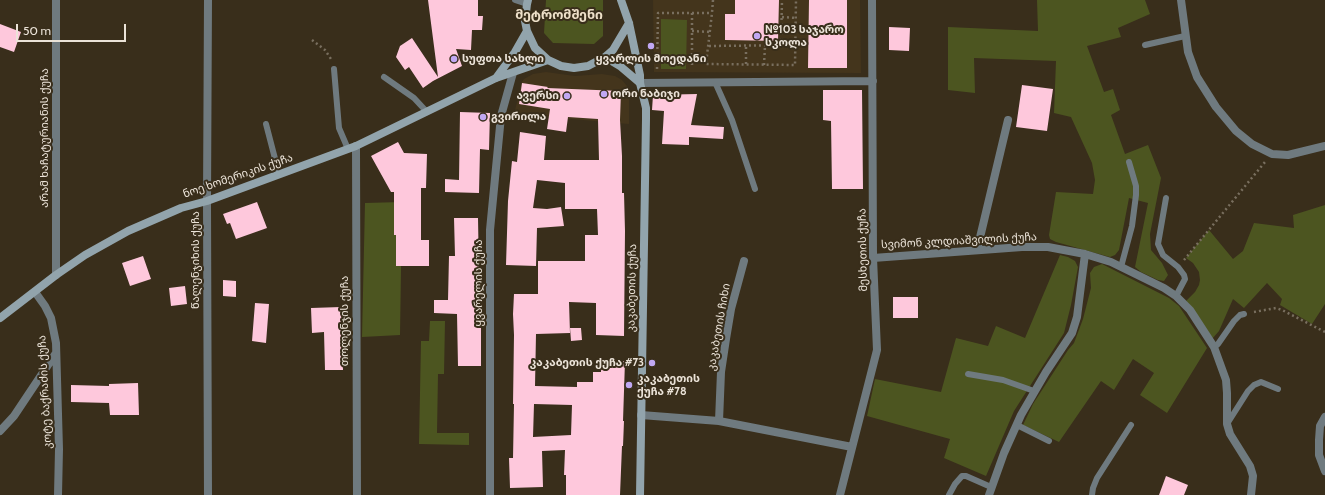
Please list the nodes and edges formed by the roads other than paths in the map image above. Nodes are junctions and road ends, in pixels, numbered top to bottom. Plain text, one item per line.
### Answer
1 (56, 0) edge
2 (208, 0) edge
3 (515, 0) edge
4 (872, 0) edge
5 (1181, 0) edge
6 (623, 1) edge
7 (527, 2) edge
8 (629, 23) junction
9 (527, 31) junction
10 (1186, 36) junction
11 (1145, 45) dead end
12 (606, 57) junction
13 (548, 60) junction
14 (334, 70) road end
15 (513, 73) junction
16 (384, 77) dead end
17 (496, 78) junction
18 (873, 81) junction
19 (715, 82) junction
20 (640, 83) junction
21 (427, 112) junction
22 (1008, 120) dead end
23 (266, 124) dead end
24 (1325, 146) edge
25 (352, 148) junction
26 (1129, 162) dead end
27 (278, 174) junction
28 (754, 189) dead end
29 (1166, 198) dead end
30 (207, 200) junction
31 (977, 250) junction
32 (1085, 254) junction
33 (873, 258) junction
34 (744, 261) dead end
35 (1121, 267) junction
36 (56, 275) junction
37 (35, 292) junction
38 (1176, 296) junction
39 (1244, 314) road end
40 (0, 318) edge
41 (1214, 347) junction
42 (56, 353) junction
43 (968, 374) dead end
44 (1278, 389) dead end
45 (1034, 391) junction
46 (641, 415) junction
47 (1325, 417) edge
48 (719, 421) junction
49 (1227, 424) junction
50 (1017, 425) junction
51 (1131, 425) dead end
52 (0, 431) edge
53 (1049, 441) dead end
54 (852, 447) junction
55 (1325, 471) edge
56 (990, 491) edge
57 (58, 495) edge
58 (208, 495) edge
59 (357, 495) edge
60 (490, 495) edge
61 (640, 495) edge
62 (840, 495) edge
63 (949, 495) edge
64 (1092, 495) edge
65 (1251, 495) edge

1 - 36 street, არამ ხაჩატურიანის ქუჩა
2 - 30 street, წალენჯიხის ქუჩა
3 - 7 lane
4 - 18 street, მესხეთის ქუჩა
5 - 10 street
6 - 8 street, კაკაბეთის ქუჩა
7 - 9 street
8 - 12 street
8 - 20 street, კაკაბეთის ქუჩა
9 - 13 street
9 - 17 street, ნოე ხომერიკის ქუჩა
10 - 11 lane
10 - 24 street
12 - 13 street
12 - 20 street
13 - 15 street, ნოე ხომერიკის ქუჩა
14 - 25 lane
15 - 17 street, ნოე ხომერიკის ქუჩა
15 - 60 street, ყვარელის ქუჩა
16 - 21 lane
17 - 21 street, ნოე ხომერიკის ქუჩა
18 - 19 street
18 - 33 street, მესხეთის ქუჩა
19 - 20 street
19 - 28 lane
20 - 46 street, კაკაბეთის ქუჩა
21 - 25 street, ნოე ხომერიკის ქუჩა
22 - 31 street
23 - 27 lane
25 - 27 street, ნოე ხომერიკის ქუჩა
25 - 59 street, თოლენჯის ქუჩა
26 - 35 lane
27 - 30 street, ნოე ხომერიკის ქუჩა
29 - 38 lane
30 - 36 street, ნოე ხომერიკის ქუჩა
30 - 58 street, წალენჯიხის ქუჩა
31 - 32 street, სვიმონ კლდიაშვილის ქუჩა
31 - 33 street, სვიმონ კლდიაშვილის ქუჩა
32 - 35 street, სვიმონ კლდიაშვილის ქუჩა
32 - 45 street
33 - 54 street, მესხეთის ქუჩა
34 - 48 street, კაკაბეთის ჩიხი
35 - 38 street, სვიმონ კლდიაშვილის ქუჩა
36 - 37 street, ნოე ხომერიკის ქუჩა
37 - 40 street, ნოე ხომერიკის ქუჩა
37 - 42 street, კოტე ბაქრაძის ქუჩა
38 - 41 street, სვიმონ კლდიაშვილის ქუჩა
39 - 41 lane
41 - 49 street, სვიმონ კლდიაშვილის ქუჩა
42 - 52 street
42 - 57 street, კოტე ბაქრაძის ქუჩა
43 - 45 lane
44 - 49 lane
45 - 50 street
46 - 48 street
46 - 61 street, კაკაბეთის ქუჩა
47 - 55 street
48 - 54 street
49 - 65 street, სვიმონ კლდიაშვილის ქუჩა
50 - 53 lane
50 - 56 street
51 - 64 lane
54 - 62 street, მესხეთის ქუჩა
56 - 63 lane

